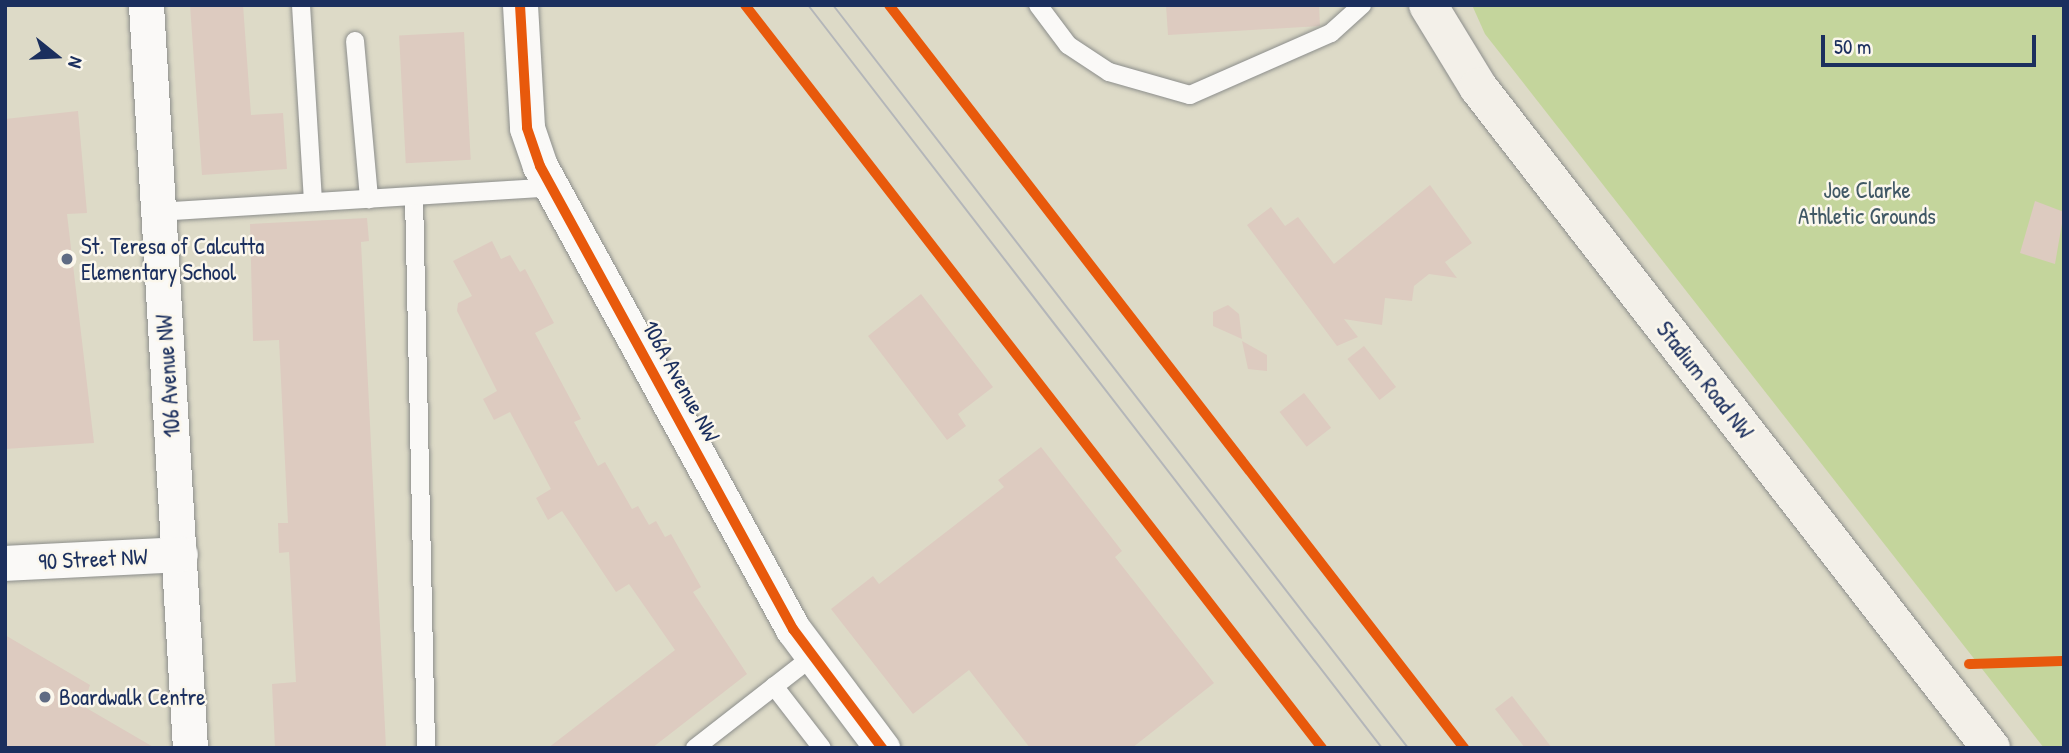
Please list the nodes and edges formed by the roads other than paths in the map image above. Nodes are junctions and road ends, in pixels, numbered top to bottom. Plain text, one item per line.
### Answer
1 (146, 5) edge
2 (301, 5) edge
3 (520, 5) edge
4 (1038, 5) edge
5 (1362, 5) edge
6 (1428, 5) edge
7 (355, 41) dead end
8 (551, 187) junction
9 (414, 196) junction
10 (369, 199) junction
11 (313, 202) junction
12 (158, 212) junction
13 (180, 554) junction
14 (5, 563) edge
15 (812, 657) junction
16 (774, 686) junction
17 (190, 748) edge
18 (426, 748) edge
19 (695, 748) edge
20 (822, 748) edge
21 (882, 748) edge
22 (1991, 748) edge

1 - 12 street, 106 Avenue NW
2 - 11 lane
3 - 8 street, 106A Avenue NW
4 - 5 lane
6 - 22 main road, Stadium Road NW
7 - 10 lane
8 - 9 lane
8 - 15 street, 106A Avenue NW
9 - 10 lane
9 - 18 lane
10 - 11 lane
11 - 12 lane
12 - 13 street, 106 Avenue NW
13 - 14 street, 90 Street NW
13 - 17 street, 106 Avenue NW
15 - 16 lane
15 - 21 street, 106A Avenue NW
16 - 19 lane
16 - 20 lane

